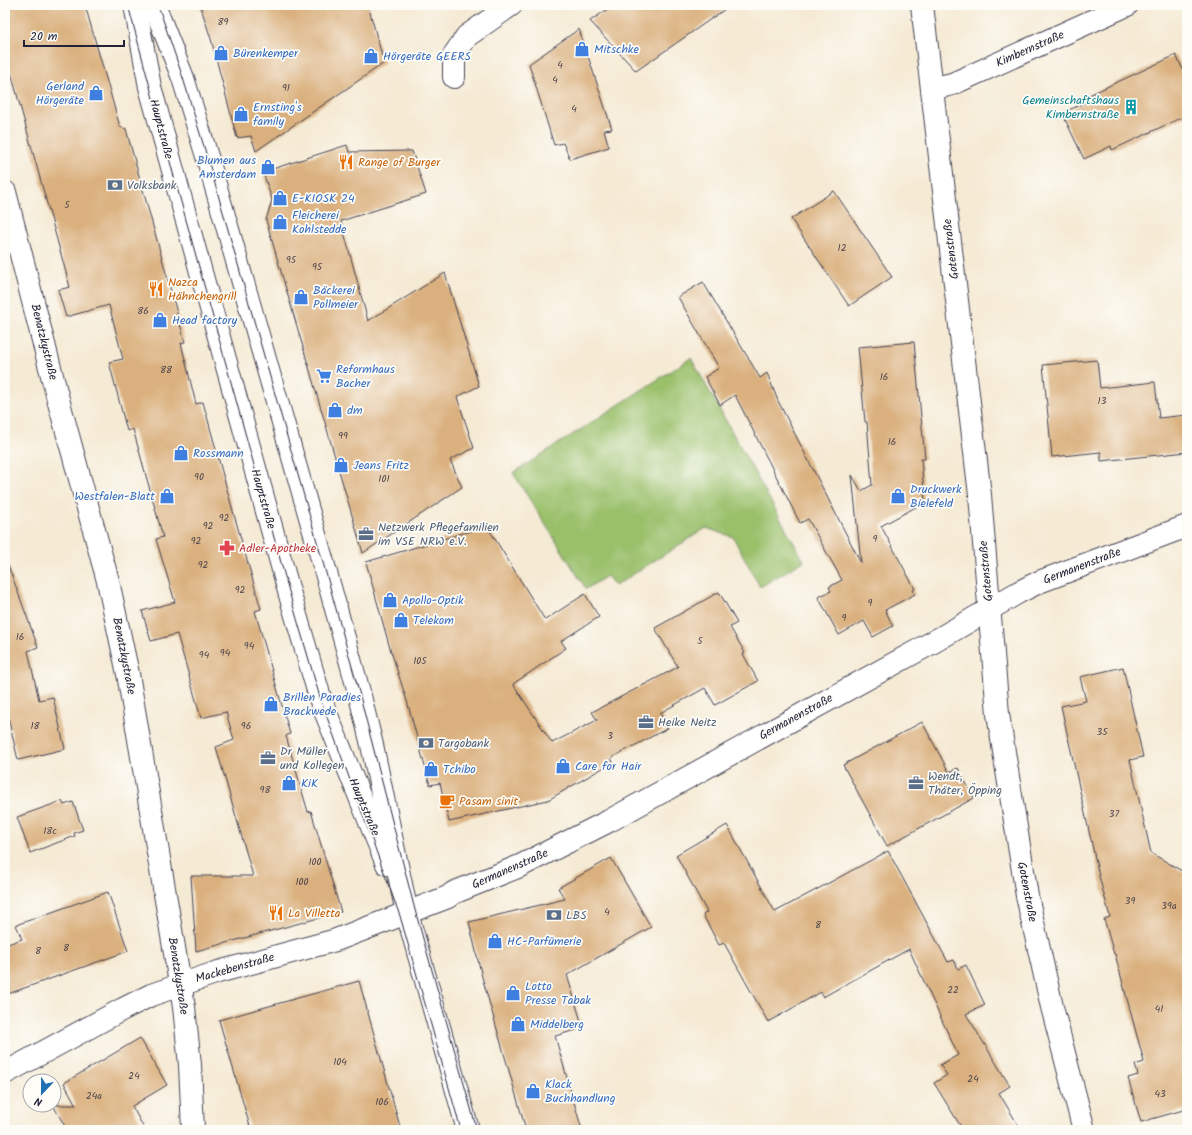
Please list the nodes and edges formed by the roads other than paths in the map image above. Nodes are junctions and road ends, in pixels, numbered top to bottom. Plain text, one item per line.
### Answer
1 (135, 5) edge
2 (154, 5) edge
3 (511, 5) edge
4 (922, 5) edge
5 (1127, 5) edge
6 (454, 77) dead end
7 (932, 89) junction
8 (5, 192) edge
9 (1187, 526) edge
10 (990, 609) junction
11 (407, 913) junction
12 (179, 985) junction
13 (5, 1073) edge
14 (193, 1130) edge
15 (468, 1130) edge
16 (1084, 1130) edge

1 - 11 street, Hauptstraße
2 - 11 street, Hauptstraße
3 - 6 street
4 - 7 street, Gotenstraße
5 - 7 street, Kimbernstraße
7 - 10 street, Gotenstraße
8 - 12 street, Benatzkystraße
9 - 10 street, Germanenstraße
10 - 11 street, Germanenstraße
10 - 16 street, Gotenstraße
11 - 12 street, Mackebenstraße
11 - 15 street, Hauptstraße
12 - 13 street, Mackebenstraße
12 - 14 street, Benatzkystraße

